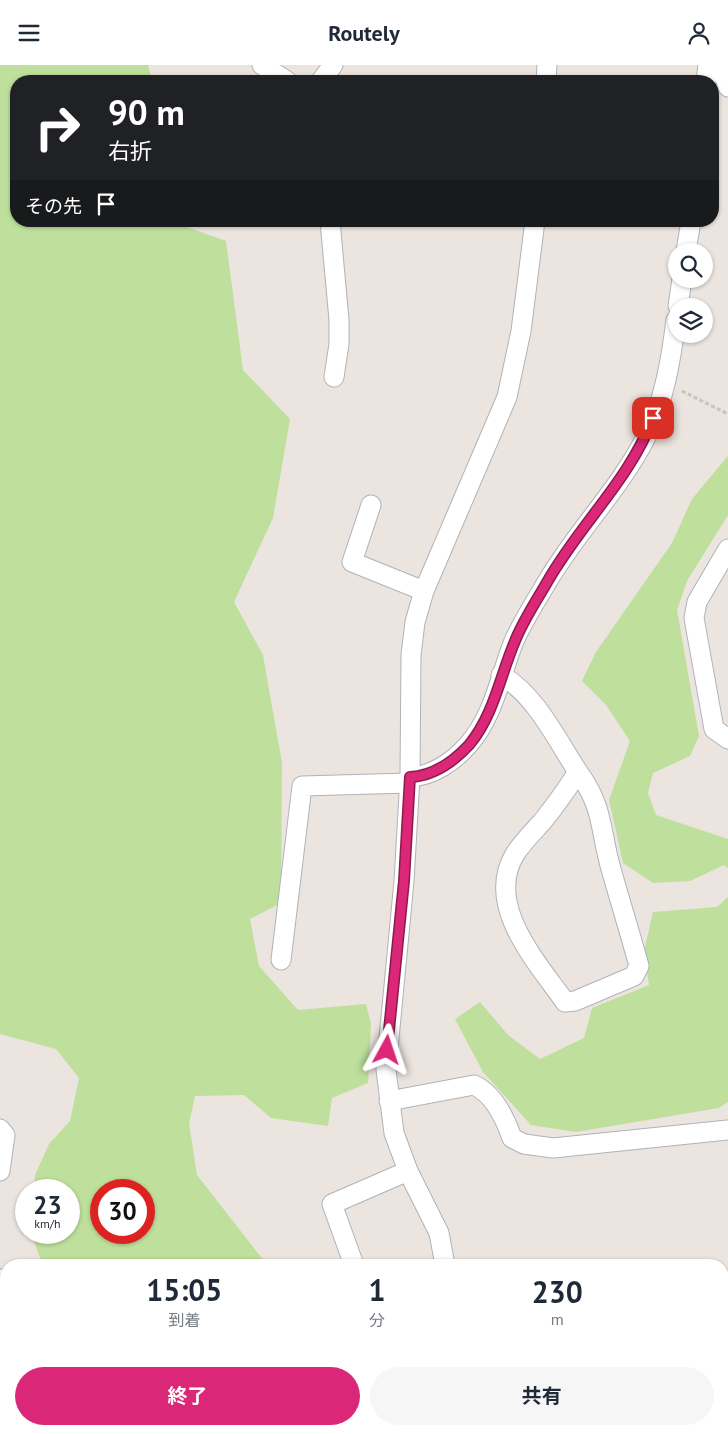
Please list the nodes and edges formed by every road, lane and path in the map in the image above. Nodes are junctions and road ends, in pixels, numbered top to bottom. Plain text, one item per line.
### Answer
1 (262, 65) edge
2 (720, 65) edge
3 (278, 75) edge
4 (728, 87) edge
5 (331, 227) edge
6 (534, 227) edge
7 (690, 227) edge
8 (687, 243) edge
9 (672, 343) edge
10 (334, 377) dead end
11 (664, 385) junction
12 (728, 414) edge
13 (371, 505) dead end
14 (728, 549) edge
15 (424, 591) junction
16 (501, 675) junction
17 (728, 739) edge
18 (578, 772) junction
19 (410, 780) junction
20 (281, 959) dead end
21 (390, 1101) junction
22 (0, 1129) edge
23 (728, 1130) edge
24 (0, 1171) edge
25 (408, 1171) junction
26 (352, 1259) edge
27 (444, 1259) edge

1 - 3 street
2 - 4 street
5 - 10 street
6 - 15 street
7 - 8 street
9 - 11 street
11 - 12 path
11 - 16 street
13 - 15 street
14 - 17 street
15 - 19 street
16 - 18 street
16 - 19 street
18 - 18 street
19 - 20 street
19 - 21 street
21 - 23 street
21 - 25 street
22 - 24 street
25 - 26 street
25 - 27 street

